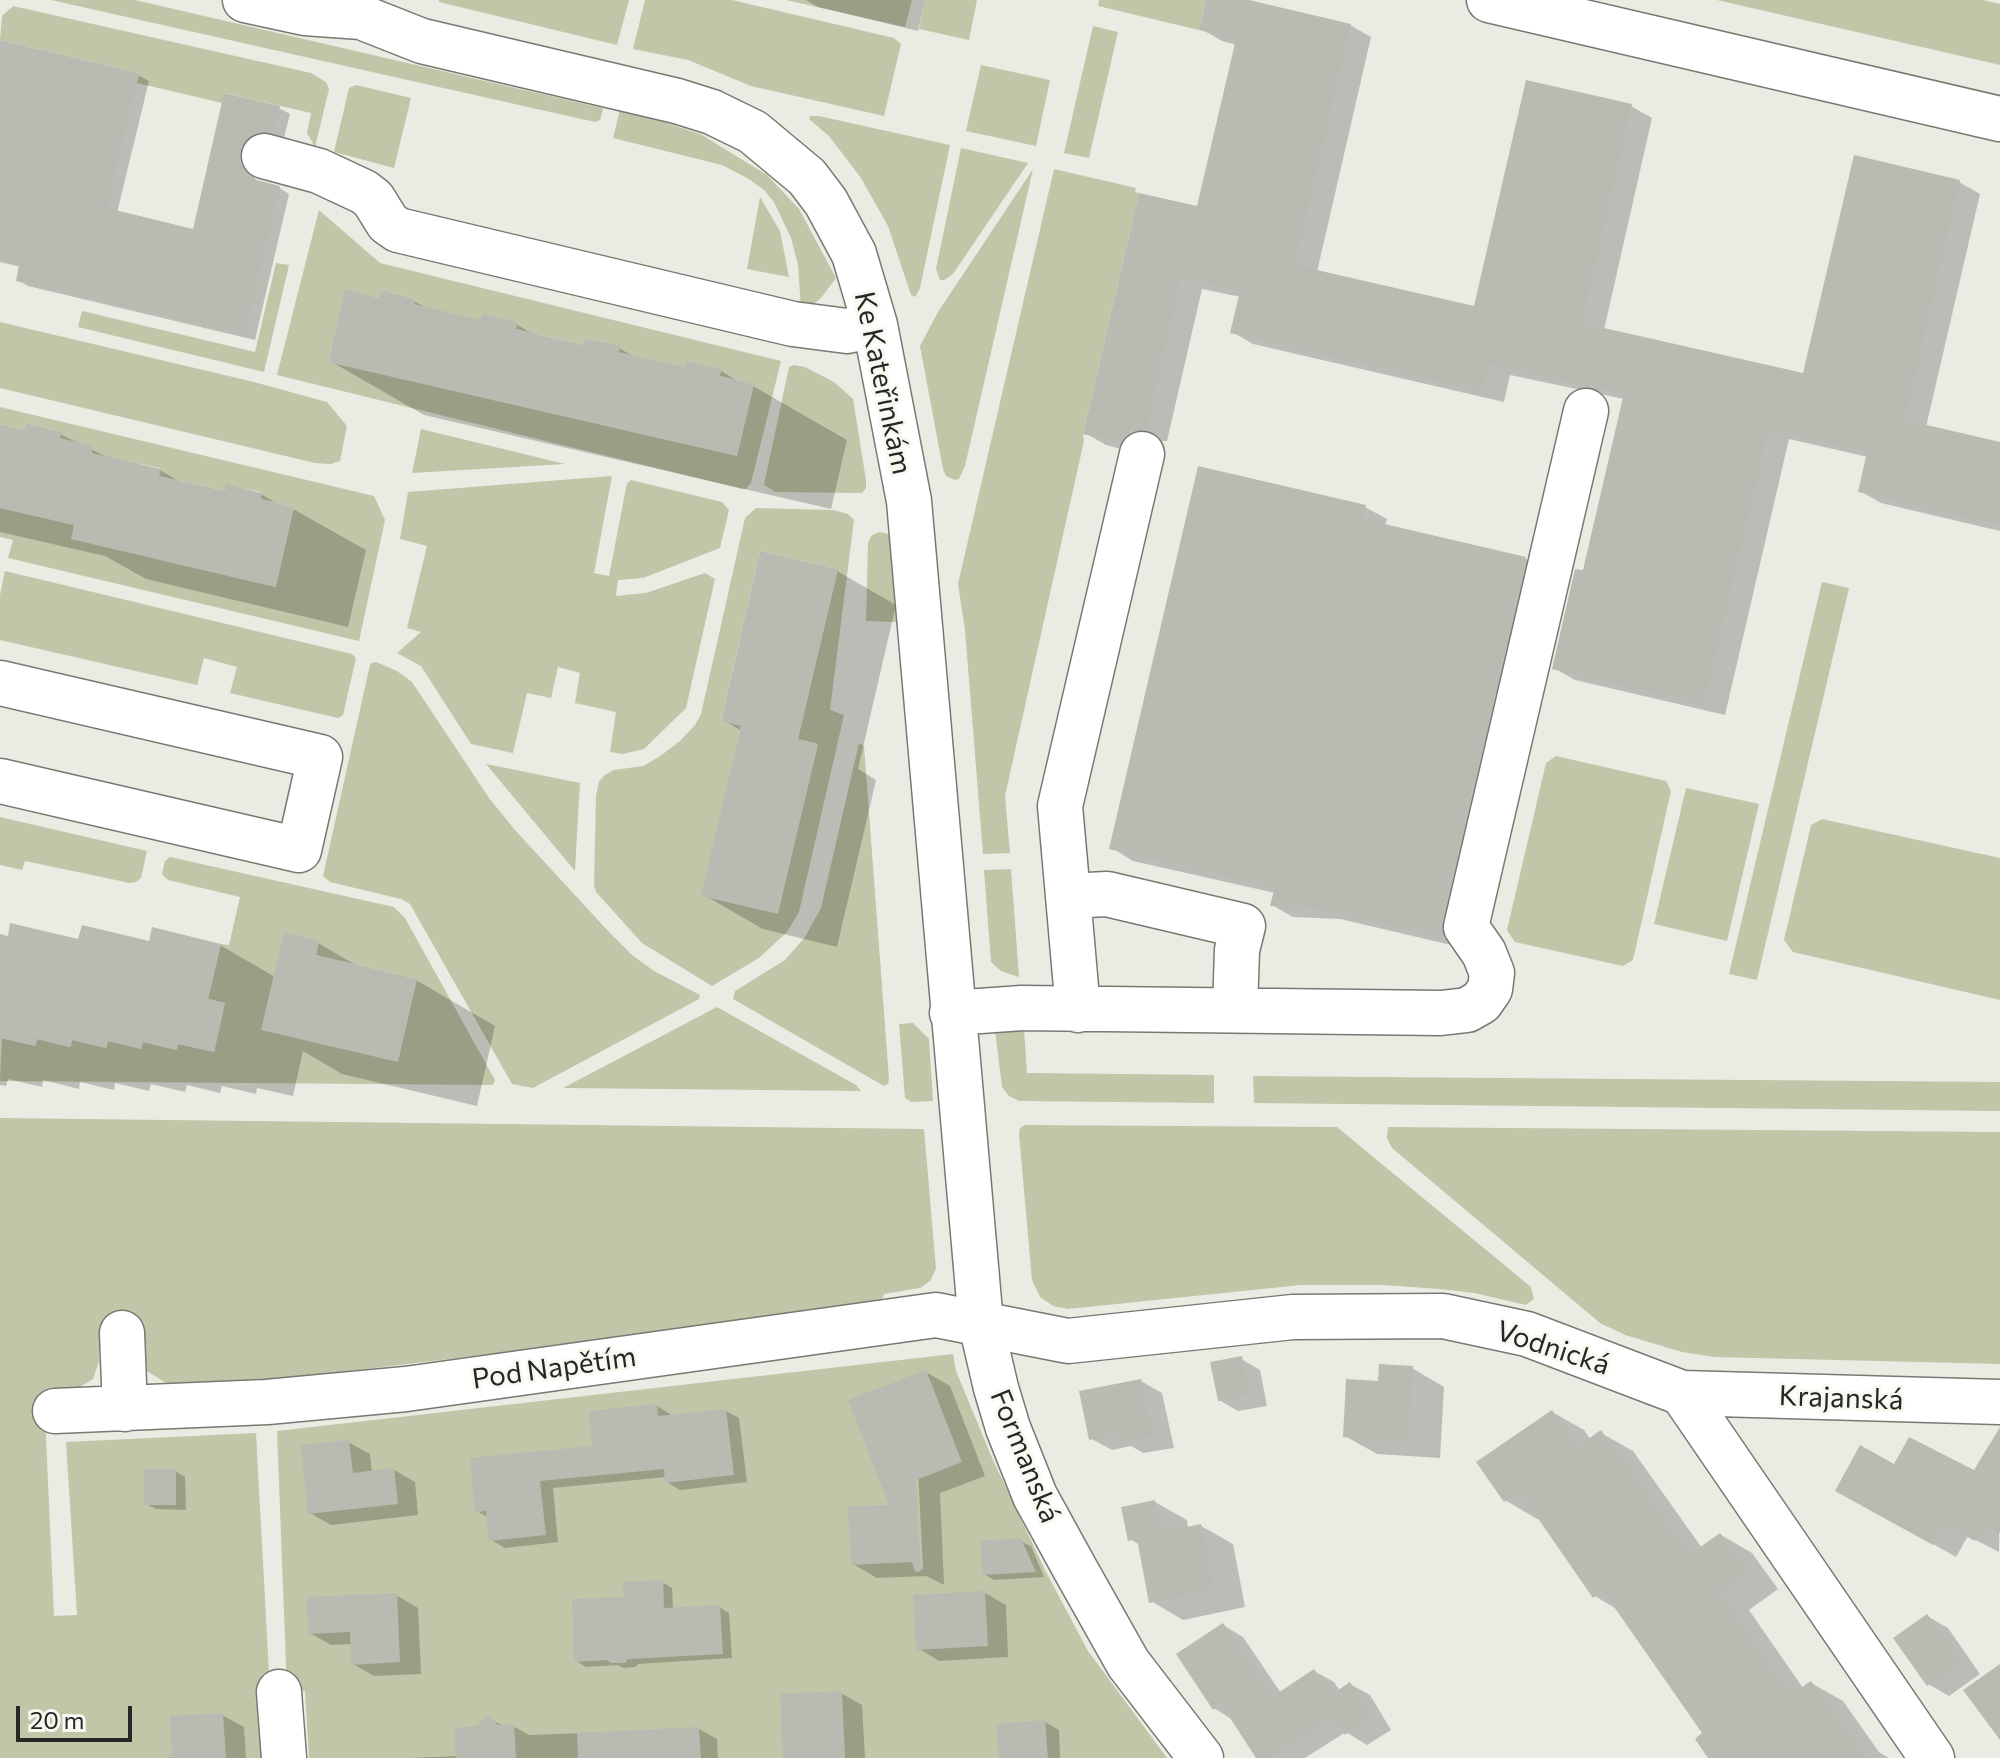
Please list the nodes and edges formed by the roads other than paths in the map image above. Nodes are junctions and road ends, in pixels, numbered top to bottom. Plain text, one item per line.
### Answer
1 (245, 0) edge
2 (1489, 0) edge
3 (347, 9) edge
4 (2000, 119) edge
5 (264, 156) dead end
6 (875, 325) junction
7 (1586, 411) dead end
8 (1142, 454) dead end
9 (0, 683) edge
10 (0, 781) edge
11 (1068, 896) junction
12 (1078, 1010) junction
13 (1235, 1010) junction
14 (952, 1013) junction
15 (961, 1113) joint
16 (981, 1324) junction
17 (122, 1333) dead end
18 (1682, 1393) junction
19 (2000, 1402) edge
20 (125, 1409) junction
21 (55, 1411) dead end
22 (279, 1692) dead end
23 (284, 1758) edge
24 (1201, 1758) edge
25 (1932, 1758) edge

1 - 3 street, Ke Kateřinkám
2 - 4 street
3 - 6 street, Ke Kateřinkám
5 - 6 street
6 - 14 street, Ke Kateřinkám
7 - 13 street
8 - 11 street
9 - 10 street
11 - 12 street
11 - 13 street
12 - 13 street
12 - 14 street
14 - 15 street, Ke Kateřinkám
15 - 16 street, Formanská
16 - 18 street, Vodnická
16 - 20 street, Pod Napětím
16 - 24 street, Formanská
17 - 20 street
18 - 19 street, Krajanská
18 - 25 street
20 - 21 street, Pod Napětím
22 - 23 street

